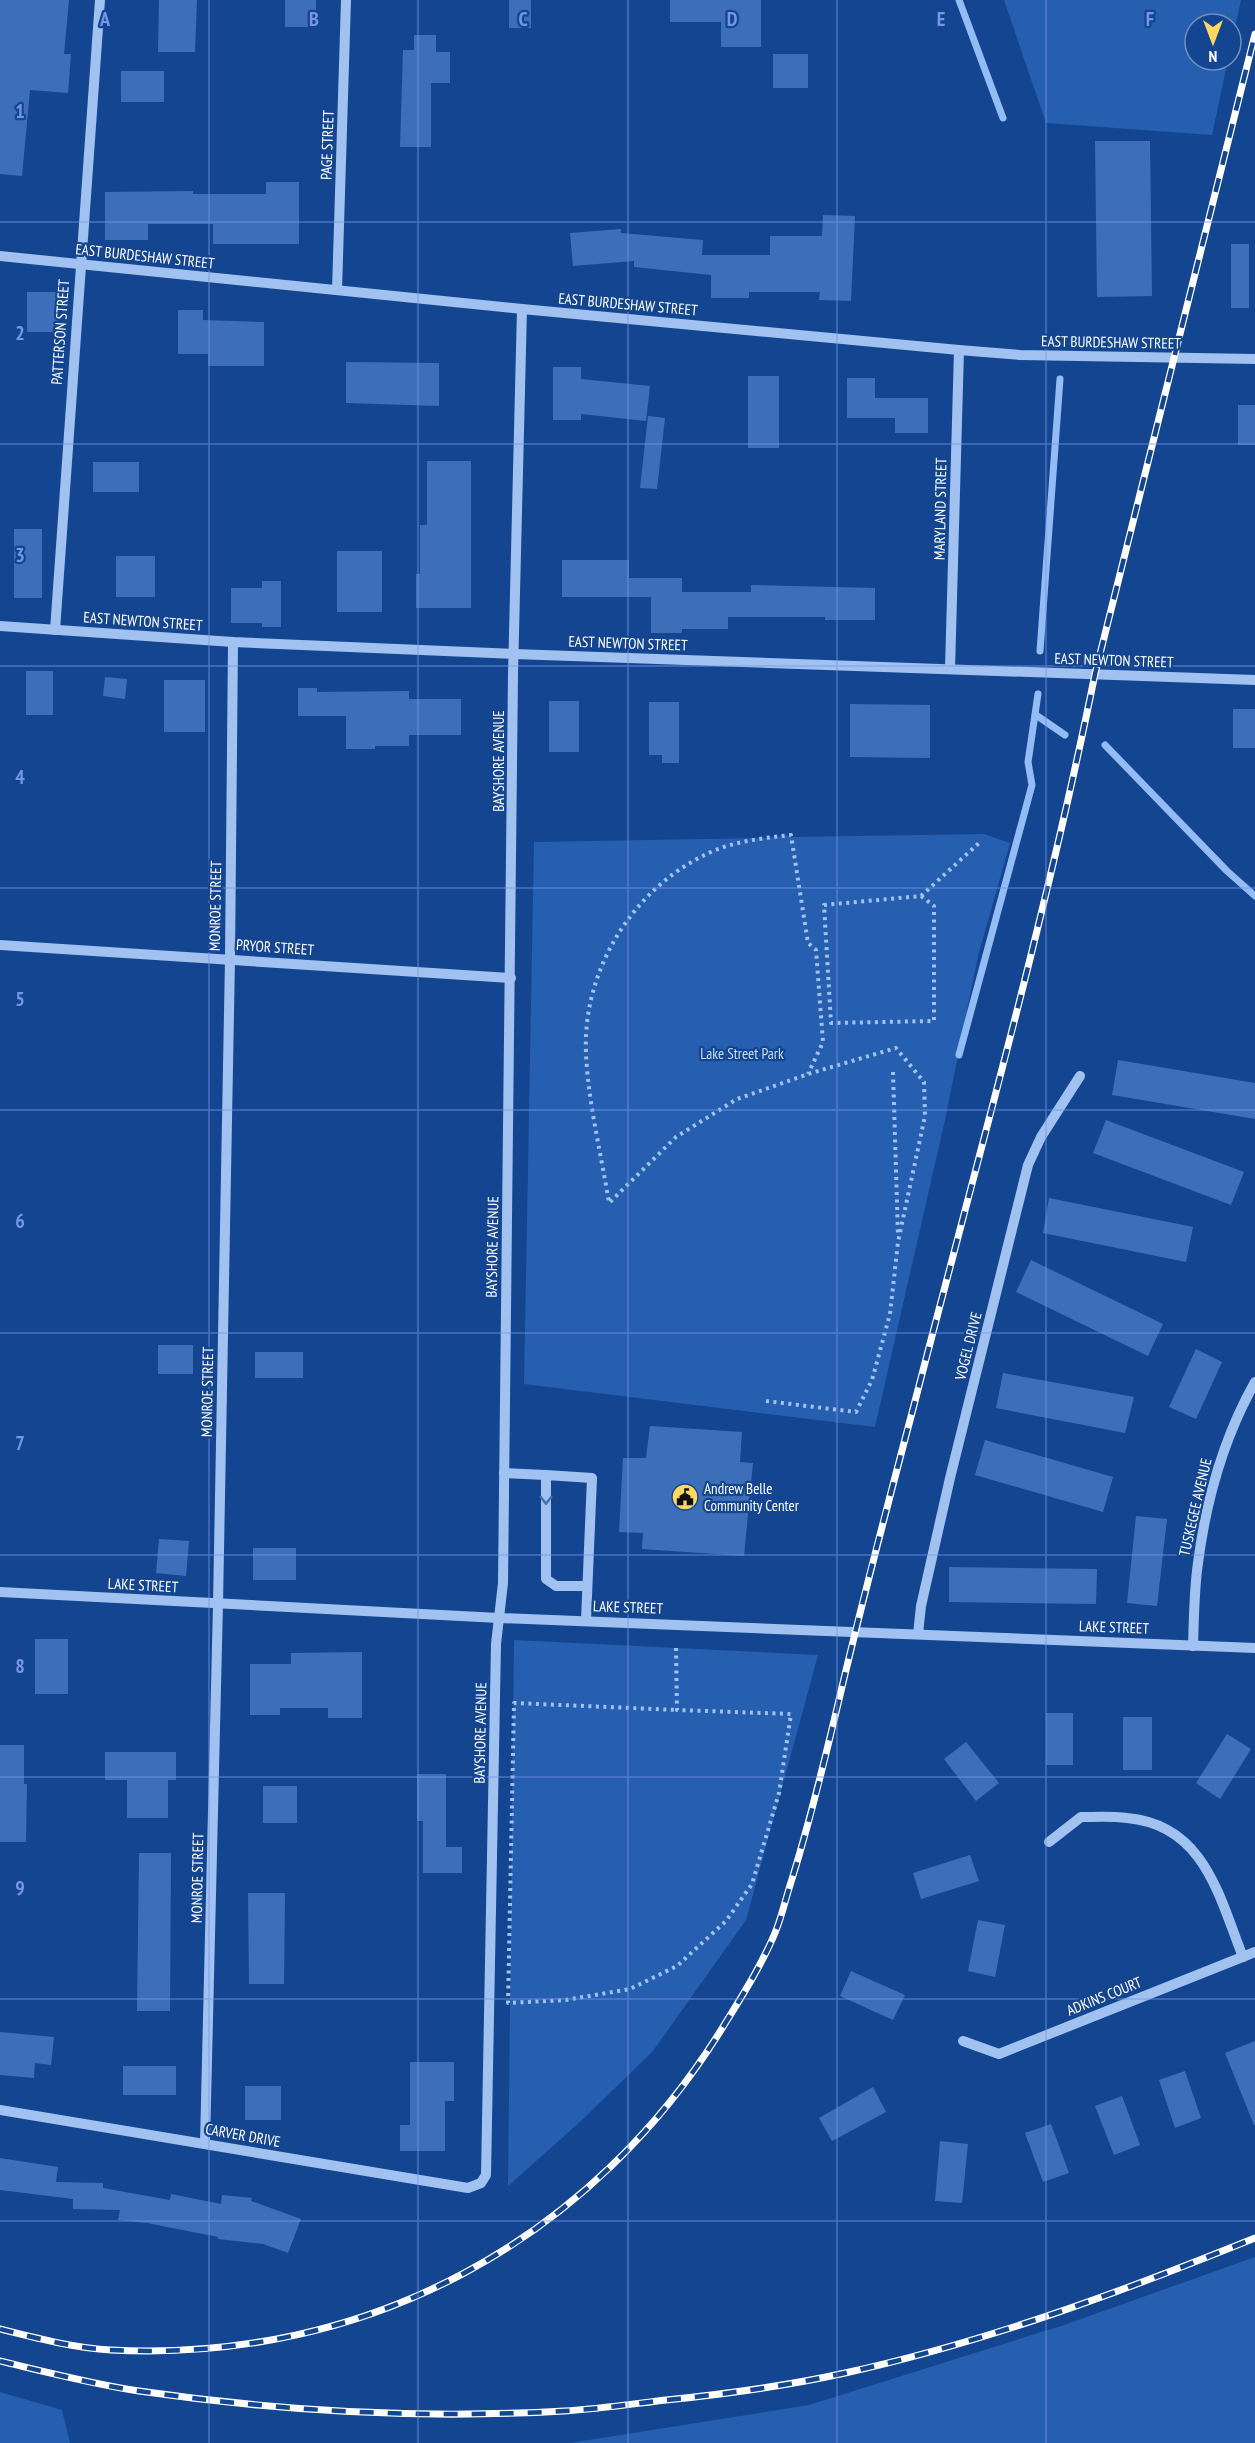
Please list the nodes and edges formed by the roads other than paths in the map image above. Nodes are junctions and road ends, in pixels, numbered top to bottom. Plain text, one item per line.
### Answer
1 (100, 0) edge
2 (346, 0) edge
3 (0, 256) edge
4 (80, 264) junction
5 (337, 290) junction
6 (522, 309) junction
7 (959, 350) junction
8 (1255, 359) edge
9 (0, 627) edge
10 (55, 630) junction
11 (233, 642) junction
12 (514, 654) junction
13 (950, 669) junction
14 (1255, 680) edge
15 (0, 945) edge
16 (230, 959) junction
17 (511, 978) junction
18 (1080, 1076) dead end
19 (1255, 1382) edge
20 (504, 1473) junction
21 (546, 1475) junction
22 (587, 1586) junction
23 (0, 1592) edge
24 (218, 1604) junction
25 (499, 1618) junction
26 (586, 1620) junction
27 (918, 1634) junction
28 (1193, 1646) junction
29 (1255, 1648) edge
30 (1049, 1842) dead end
31 (1255, 1952) edge
32 (1243, 1957) junction
33 (963, 2041) dead end
34 (0, 2110) edge
35 (205, 2143) junction
36 (481, 2183) joint

1 - 4 street, PATTERSON STREET
2 - 5 street, PAGE STREET
3 - 4 street, EAST BURDESHAW STREET
4 - 5 street, EAST BURDESHAW STREET
4 - 10 street, PATTERSON STREET
5 - 6 street, EAST BURDESHAW STREET
6 - 7 street, EAST BURDESHAW STREET
6 - 12 street, BAYSHORE AVENUE
7 - 8 street, EAST BURDESHAW STREET
7 - 13 street, MARYLAND STREET
9 - 10 street, EAST NEWTON STREET
10 - 11 street, EAST NEWTON STREET
11 - 12 street, EAST NEWTON STREET
11 - 16 street, MONROE STREET
12 - 13 street, EAST NEWTON STREET
12 - 17 street, BAYSHORE AVENUE
13 - 14 street, EAST NEWTON STREET
15 - 16 street, PRYOR STREET
16 - 17 street, PRYOR STREET
16 - 24 street, MONROE STREET
17 - 20 street, BAYSHORE AVENUE
18 - 27 street, VOGEL DRIVE
19 - 28 street, TUSKEGEE AVENUE
20 - 21 street
20 - 25 street, BAYSHORE AVENUE
21 -> 22 street
21 - 22 street
22 - 26 street
23 - 24 street, LAKE STREET
24 - 25 street, LAKE STREET
24 - 35 street, MONROE STREET
25 - 26 street, LAKE STREET
25 - 36 street, BAYSHORE AVENUE
26 - 27 street, LAKE STREET
27 - 28 street, LAKE STREET
28 - 29 street, LAKE STREET
30 - 32 street
31 - 32 street, ADKINS COURT
32 - 33 street, ADKINS COURT
34 - 35 street, CARVER DRIVE
35 - 36 street, CARVER DRIVE

